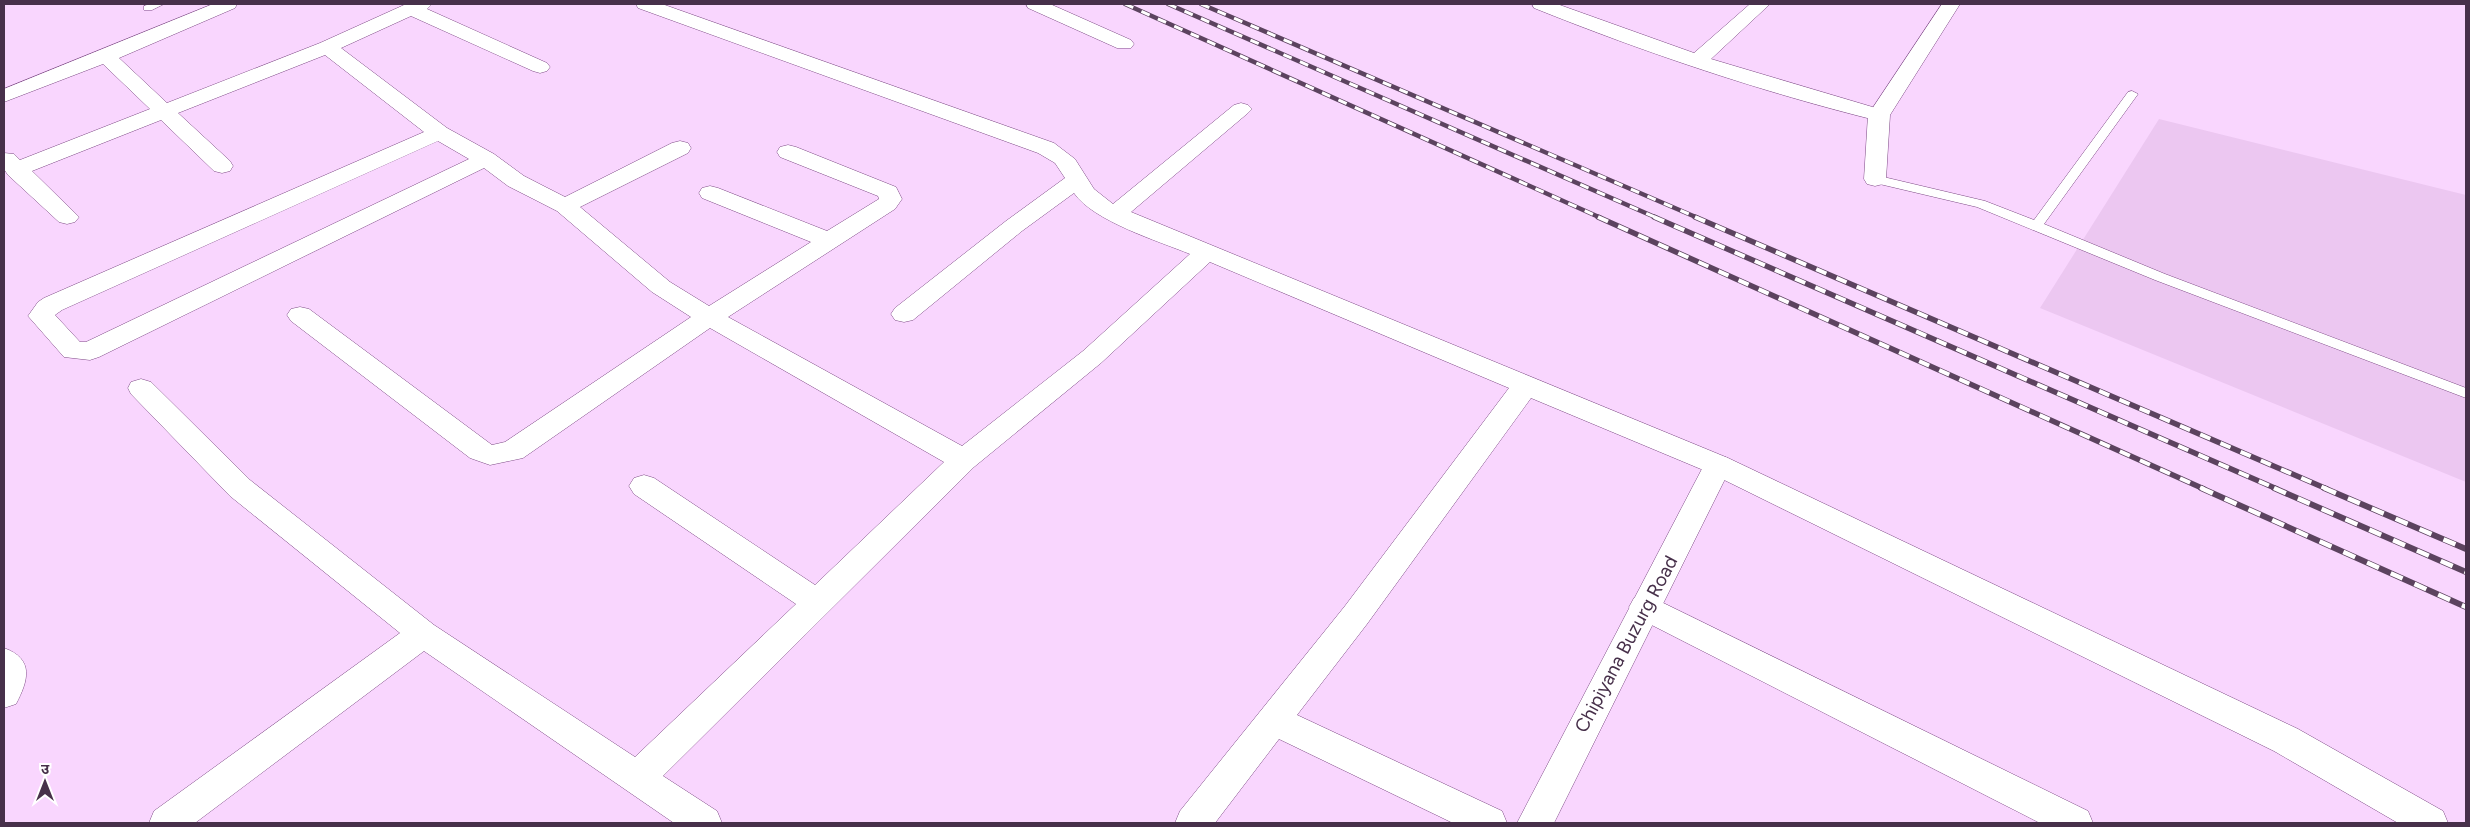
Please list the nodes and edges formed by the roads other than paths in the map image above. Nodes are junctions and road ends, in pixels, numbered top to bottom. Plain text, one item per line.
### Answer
1 (159, 4) edge
2 (228, 4) edge
3 (645, 4) edge
4 (1035, 4) edge
5 (1541, 4) edge
6 (1593, 4) edge
7 (1761, 4) edge
8 (1951, 4) edge
9 (417, 7) edge
10 (148, 8) dead end
11 (1574, 18) junction
12 (1124, 44) dead end
13 (327, 47) junction
14 (106, 56) junction
15 (1698, 60) junction
16 (540, 67) dead end
17 (2132, 94) dead end
18 (4, 96) edge
19 (1241, 109) dead end
20 (164, 111) junction
21 (1879, 115) junction
22 (439, 134) junction
23 (680, 148) dead end
24 (788, 152) dead end
25 (486, 159) junction
26 (10, 163) edge
27 (222, 166) dead end
28 (1875, 179) joint
29 (1077, 180) junction
30 (710, 193) dead end
31 (565, 206) junction
32 (1115, 214) junction
33 (67, 217) dead end
34 (2037, 225) junction
35 (830, 241) junction
36 (1208, 251) junction
37 (904, 314) dead end
38 (300, 315) dead end
39 (709, 317) junction
40 (1526, 385) junction
41 (141, 388) dead end
42 (2466, 394) edge
43 (964, 460) junction
44 (1718, 465) junction
45 (644, 486) dead end
46 (817, 602) junction
47 (1645, 607) junction
48 (424, 634) junction
49 (4, 662) edge
50 (4, 694) edge
51 (1274, 720) junction
52 (637, 778) junction
53 (167, 823) edge
54 (704, 823) edge
55 (1193, 823) edge
56 (1489, 823) edge
57 (1535, 823) edge
58 (2076, 823) edge
59 (2430, 823) edge

1 - 10 lane
2 - 14 street
3 - 29 street
4 - 12 street
5 - 11 street
6 - 11 street
7 - 15 street
8 - 21 street
9 - 13 street
9 - 16 street
11 - 15 street
13 - 20 street
13 - 22 street
14 - 18 street
14 - 20 street
15 - 21 street
17 - 34 lane
19 - 32 street
20 - 26 street
20 - 27 street
21 - 28 street
22 - 25 street
22 - 25 street
23 - 31 street
24 - 35 street
25 - 31 street
26 - 33 street
28 - 34 lane
29 - 32 street
29 - 37 street
30 - 35 street
31 - 39 street
32 - 36 street
34 - 42 lane
35 - 39 street
36 - 40 street
36 - 43 street
38 - 39 street
39 - 43 street
40 - 44 street
40 - 51 street
41 - 48 street
43 - 46 street
44 - 47 street, Chipiyana Buzurg Road
44 - 59 street
45 - 46 street
46 - 52 street
47 - 57 street, Chipiyana Buzurg Road
47 - 58 street
48 - 52 street
48 - 53 street
49 - 50 street
51 - 55 street
51 - 56 street
52 - 54 street

